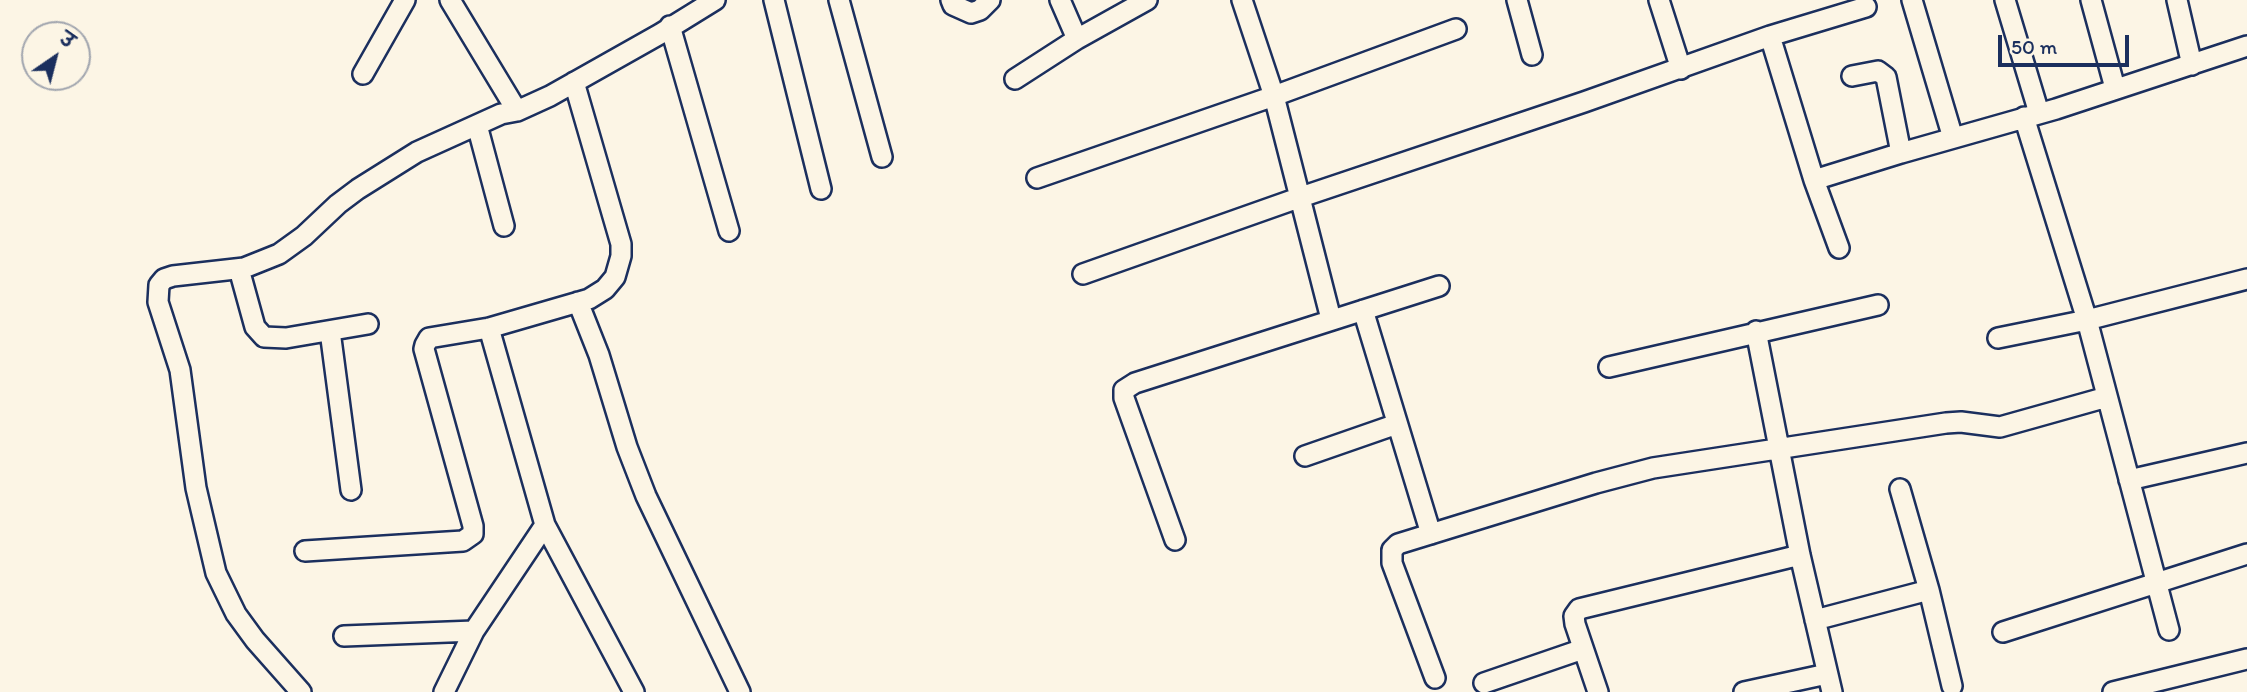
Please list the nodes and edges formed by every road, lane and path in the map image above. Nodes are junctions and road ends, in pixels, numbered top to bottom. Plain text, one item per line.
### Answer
1 (405, 0) edge
2 (450, 0) edge
3 (715, 0) edge
4 (774, 0) edge
5 (839, 0) edge
6 (951, 0) edge
7 (990, 0) edge
8 (1060, 0) edge
9 (1147, 0) edge
10 (1242, 0) edge
11 (1517, 0) edge
12 (1659, 0) edge
13 (1912, 0) edge
14 (2006, 0) edge
15 (2091, 0) edge
16 (2177, 0) edge
17 (1866, 7) dead end
18 (670, 26) junction
19 (1456, 29) dead end
20 (1770, 36) junction
21 (1077, 38) junction
22 (2247, 46) edge
23 (1532, 55) dead end
24 (2192, 65) junction
25 (1681, 69) junction
26 (363, 74) dead end
27 (1852, 76) dead end
28 (1015, 79) dead end
29 (574, 82) junction
30 (2115, 88) junction
31 (1273, 96) junction
32 (517, 111) junction
33 (2032, 115) junction
34 (477, 125) junction
35 (1954, 138) junction
36 (1901, 153) junction
37 (882, 157) dead end
38 (1037, 178) dead end
39 (1814, 180) junction
40 (821, 188) dead end
41 (1301, 197) junction
42 (505, 226) dead end
43 (729, 231) dead end
44 (1839, 248) dead end
45 (239, 269) junction
46 (1083, 274) dead end
47 (2247, 279) edge
48 (1439, 286) dead end
49 (578, 302) junction
50 (1878, 305) dead end
51 (1363, 310) junction
52 (1331, 319) junction
53 (2087, 320) junction
54 (368, 324) dead end
55 (489, 328) junction
56 (330, 331) junction
57 (1756, 331) junction
58 (1998, 338) dead end
59 (1609, 366) dead end
60 (2107, 397) junction
61 (1397, 424) junction
62 (1779, 447) junction
63 (2247, 453) edge
64 (1305, 456) dead end
65 (2129, 480) junction
66 (1900, 489) dead end
67 (351, 490) dead end
68 (544, 525) junction
69 (1430, 534) junction
70 (1175, 540) dead end
71 (305, 551) dead end
72 (2247, 554) edge
73 (1800, 555) junction
74 (2157, 582) junction
75 (1929, 590) junction
76 (1815, 620) junction
77 (2169, 630) dead end
78 (474, 631) junction
79 (2003, 632) dead end
80 (344, 636) dead end
81 (1583, 649) junction
82 (2247, 659) edge
83 (1435, 678) dead end
84 (1484, 683) dead end
85 (1830, 683) edge
86 (1952, 685) dead end
87 (301, 692) edge
88 (444, 692) edge
89 (634, 692) edge
90 (740, 692) edge
91 (1598, 692) edge
92 (1744, 692) edge
93 (2113, 692) edge

1 - 26 street
2 - 32 street
3 - 18 street
4 - 40 street
5 - 37 street
6 - 7 street
8 - 21 street
9 - 21 street
10 - 31 street
11 - 23 street
12 - 25 street
13 - 35 street
14 - 33 street
15 - 30 street
16 - 24 street
17 - 20 street
18 - 29 street
18 - 43 street
19 - 31 street
20 - 25 street
20 - 39 street
21 - 28 street
22 - 24 street
24 - 30 street
25 - 41 street
27 - 36 street
29 - 32 street
29 - 49 street
30 - 33 street
31 - 38 street
31 - 41 street
32 - 34 street
33 - 35 street
33 - 53 street
34 - 42 street
34 - 45 street
35 - 36 street
36 - 39 street
39 - 44 street
41 - 46 street
41 - 52 street
45 - 56 street
45 - 87 street
47 - 53 street
48 - 51 street
49 - 55 street
49 - 90 street
50 - 57 street
51 - 52 street
51 - 61 street
52 - 70 street
53 - 58 street
53 - 60 street
54 - 56 street
55 - 68 street
55 - 71 street
56 - 67 street
57 - 59 street
57 - 62 street
60 - 62 street
60 - 65 street
61 - 64 street
61 - 69 street
62 - 69 street
62 - 73 street
63 - 65 street
65 - 74 street
66 - 75 street
68 - 78 street
68 - 89 street
69 - 83 street
72 - 74 street
73 - 76 street
73 - 81 street
74 - 77 street
74 - 79 street
75 - 76 street
75 - 86 street
76 - 85 street
78 - 80 street
78 - 88 street
81 - 84 street
81 - 91 street
82 - 93 street
85 - 92 street

